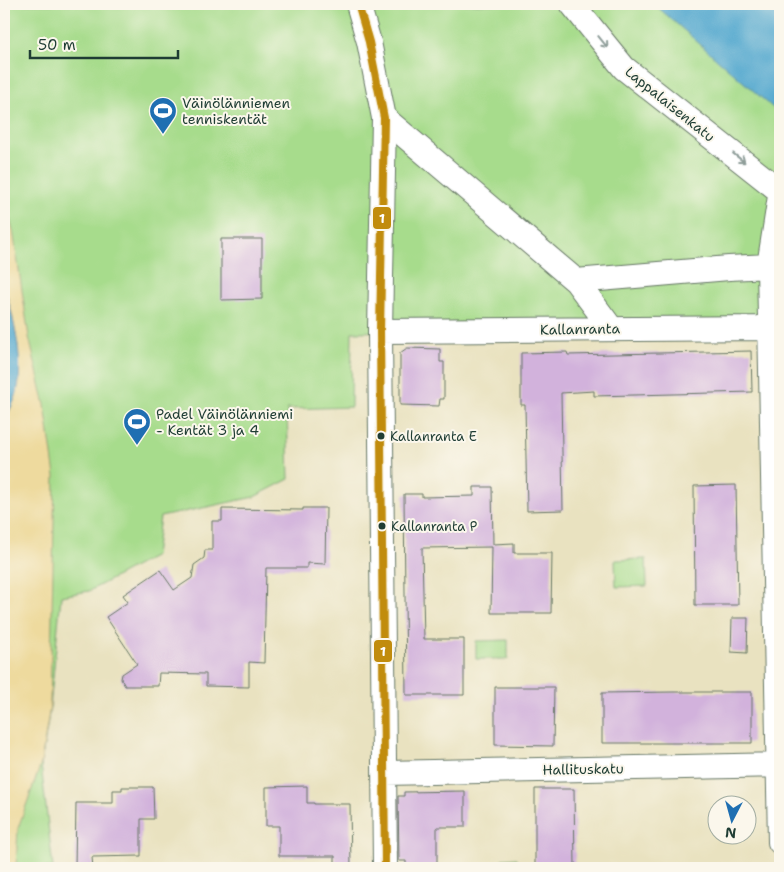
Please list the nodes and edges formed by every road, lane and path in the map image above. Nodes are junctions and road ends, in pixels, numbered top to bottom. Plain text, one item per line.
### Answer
1 (358, 4) edge
2 (572, 4) edge
3 (384, 118) junction
4 (780, 191) edge
5 (780, 196) edge
6 (770, 266) junction
7 (576, 281) junction
8 (611, 328) junction
9 (775, 328) edge
10 (380, 331) junction
11 (780, 765) edge
12 (385, 773) junction
13 (780, 842) edge
14 (385, 868) edge

1 - 3 street
2 -> 4 street, Lappalaisenkatu
3 - 7 street
3 - 10 street
5 - 6 street
6 - 7 street
6 - 9 street
7 - 8 street
8 - 9 street, Kallanranta
8 - 10 street, Kallanranta
9 - 11 street
10 - 12 street
11 - 12 street, Hallituskatu
11 - 13 street
12 - 14 street

